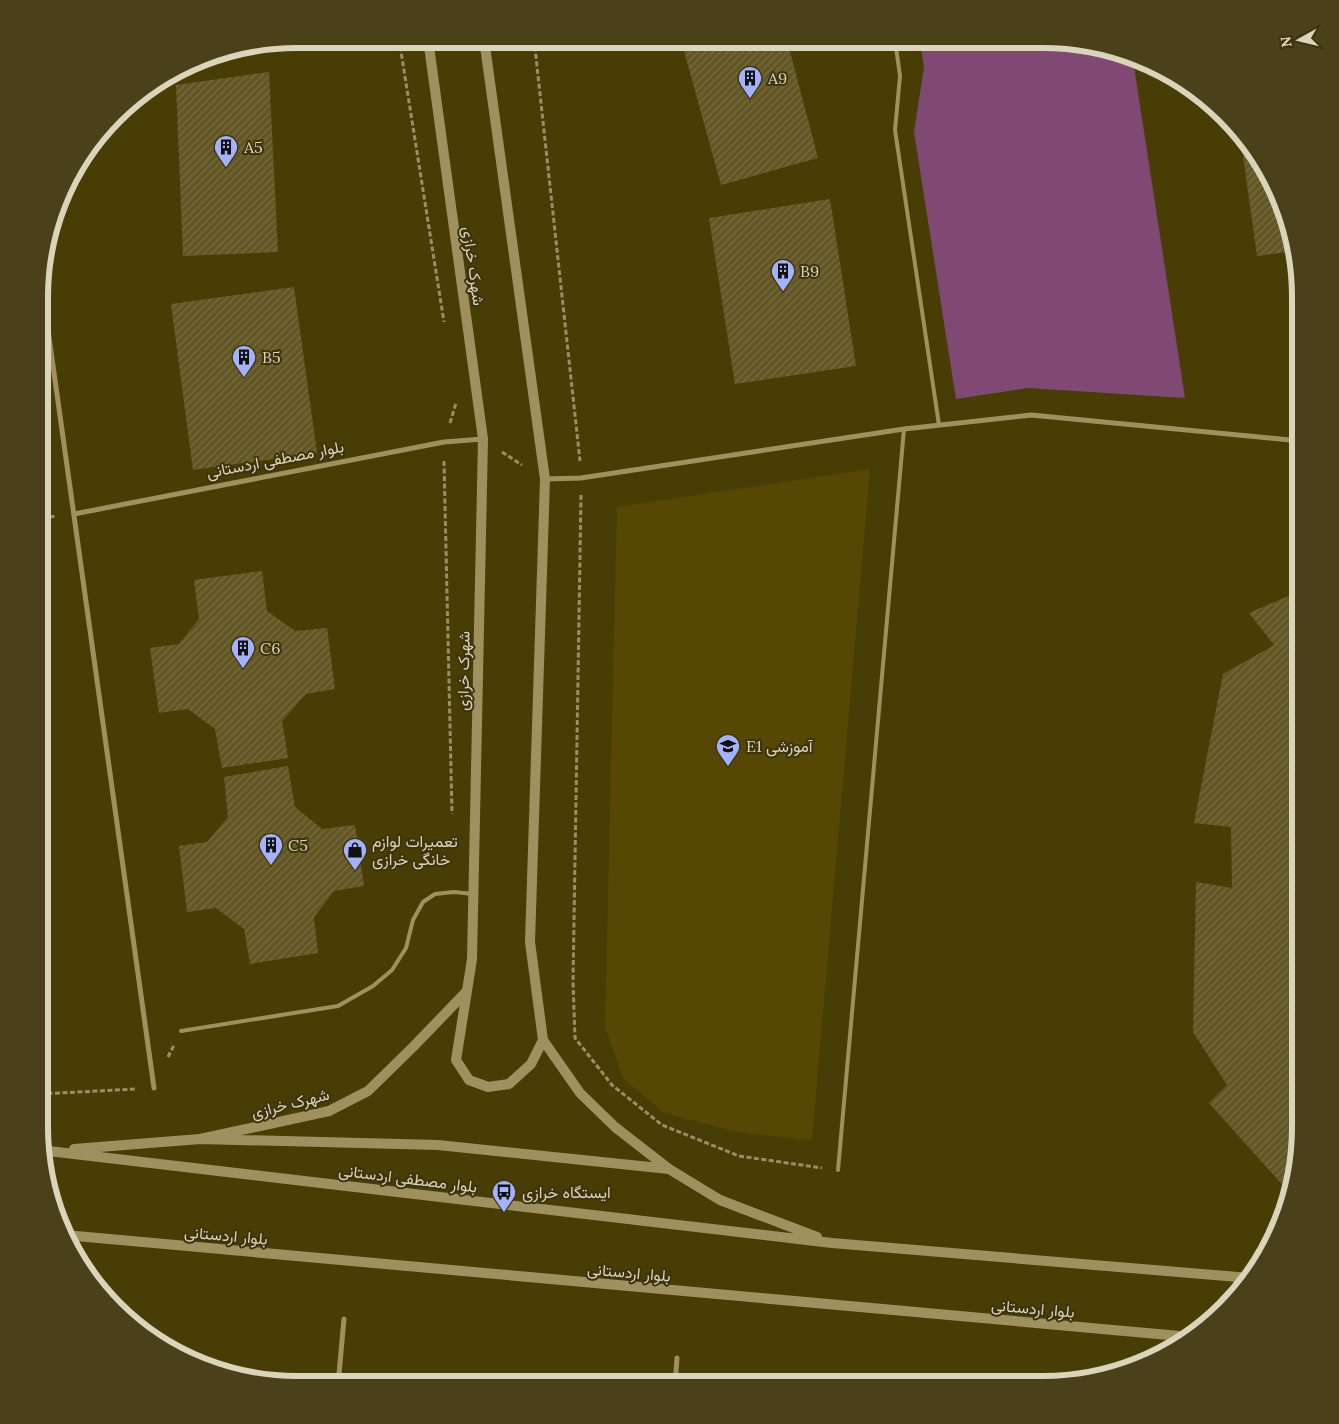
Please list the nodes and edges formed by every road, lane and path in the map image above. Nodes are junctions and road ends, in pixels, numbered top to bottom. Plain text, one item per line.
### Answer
1 (400, 48) edge
2 (429, 48) edge
3 (485, 48) edge
4 (535, 48) edge
5 (896, 48) edge
6 (444, 324) dead end
7 (48, 329) edge
8 (456, 402) dead end
9 (939, 425) junction
10 (904, 429) junction
11 (483, 439) junction
12 (1292, 440) edge
13 (444, 442) junction
14 (581, 478) junction
15 (545, 479) junction
16 (74, 514) junction
17 (452, 824) dead end
18 (473, 894) junction
19 (467, 991) junction
20 (181, 1031) dead end
21 (543, 1040) junction
22 (154, 1088) joint
23 (48, 1094) edge
24 (200, 1139) junction
25 (49, 1150) edge
26 (49, 1150) edge
27 (669, 1169) junction
28 (838, 1170) joint
29 (72, 1236) edge
30 (832, 1243) junction
31 (1241, 1277) edge
32 (344, 1319) dead end
33 (1179, 1336) edge
34 (678, 1358) dead end
35 (339, 1376) edge
36 (676, 1376) edge

1 - 6 path
2 - 11 main road, شهرک خرازی
3 - 15 main road
4 - 14 path
5 - 9 lane
7 - 16 street
8 - 13 path
9 - 10 street
9 - 12 street
10 - 14 street
10 - 28 lane
11 - 13 street, بلوار مصطفی اردستانی
11 - 15 path
11 - 18 main road, شهرک خرازی
13 - 16 street, بلوار مصطفی اردستانی
13 - 17 path
14 - 15 street
14 - 28 path
15 - 21 main road
16 - 22 street
18 - 19 main road, شهرک خرازی
18 - 20 lane
19 - 21 main road
19 - 24 main road, شهرک خرازی
21 - 27 main road
22 - 23 path
24 - 25 main road
24 - 27 main road
26 - 30 main road, بلوار مصطفی اردستانی
27 - 30 main road
29 - 33 main road, بلوار اردستانی
30 - 31 main road
32 - 35 street
34 - 36 street

